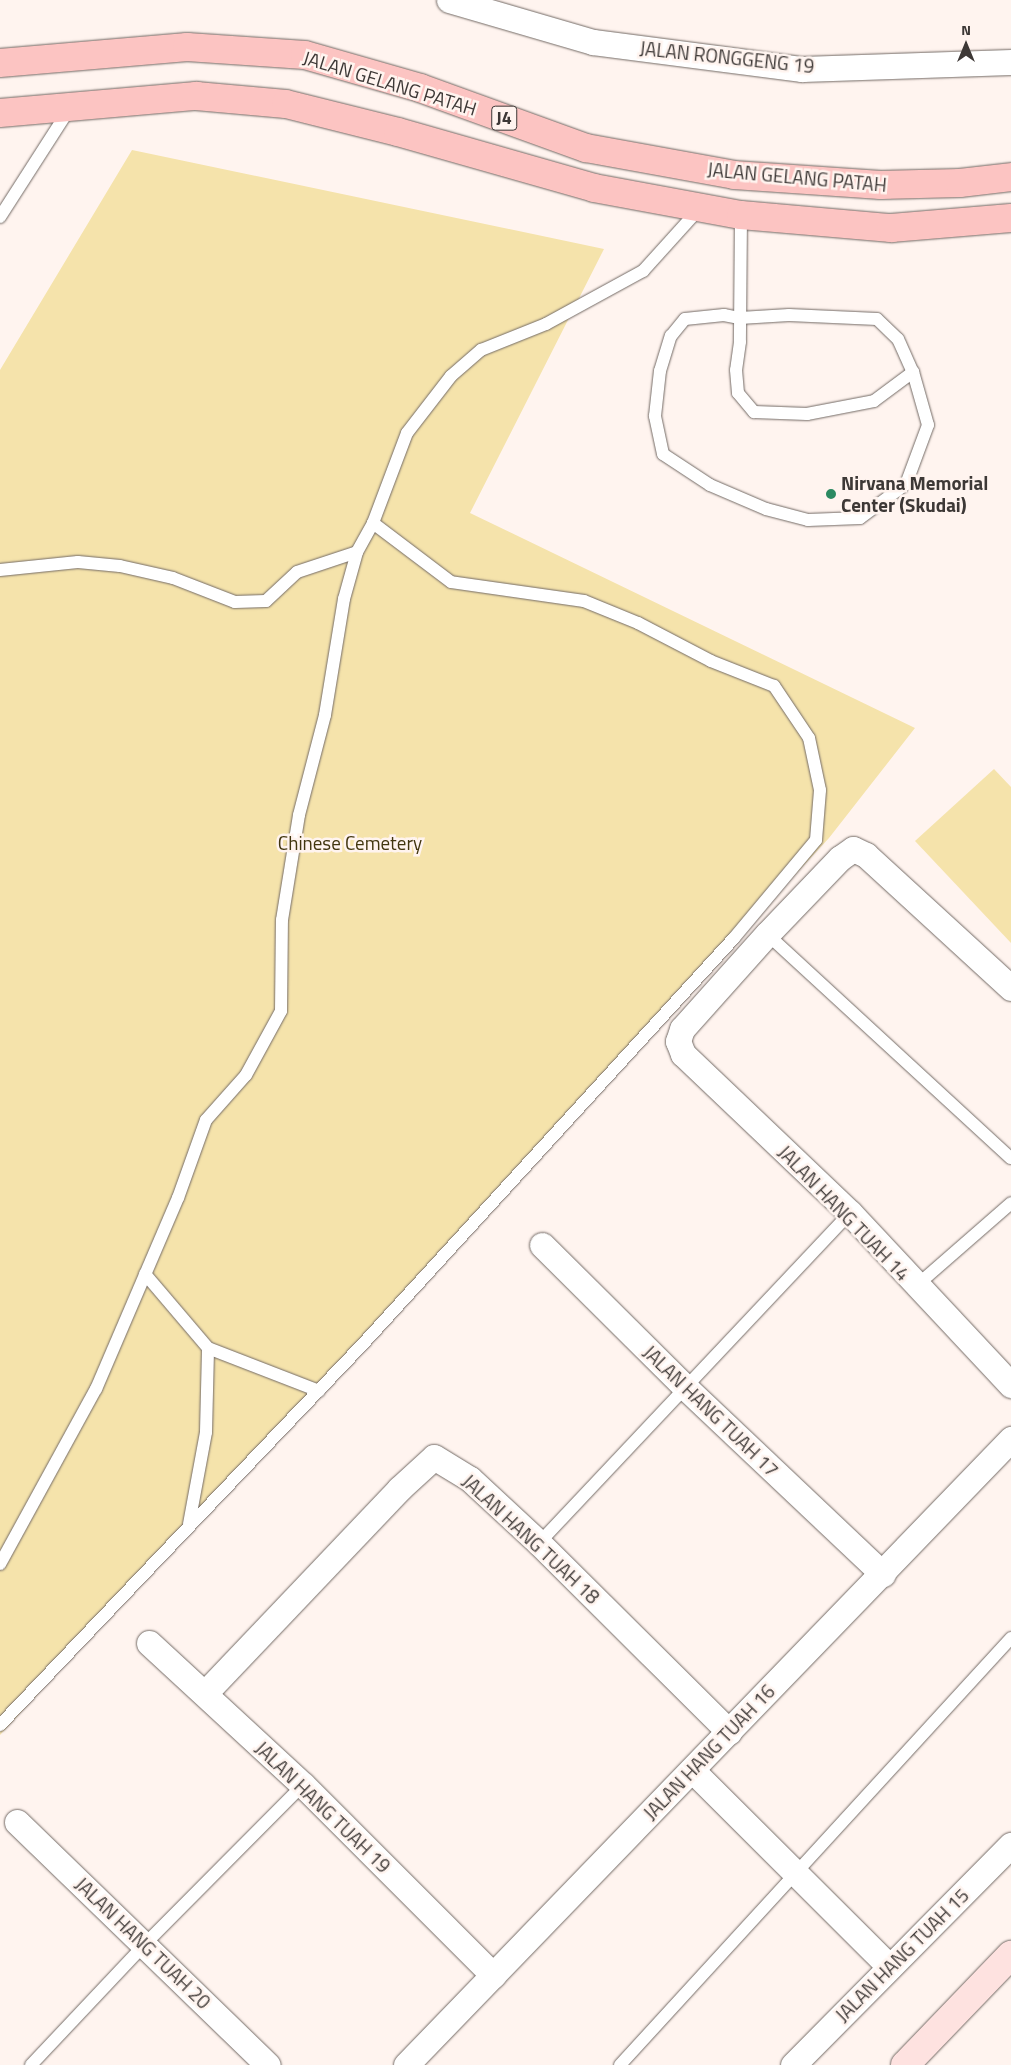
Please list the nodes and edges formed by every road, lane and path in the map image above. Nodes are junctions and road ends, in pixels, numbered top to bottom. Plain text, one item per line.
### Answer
1 (449, 0) edge
2 (1011, 62) edge
3 (0, 63) edge
4 (72, 106) junction
5 (0, 113) edge
6 (1011, 177) edge
7 (700, 208) junction
8 (741, 215) junction
9 (0, 217) edge
10 (1011, 218) edge
11 (740, 318) junction
12 (913, 372) junction
13 (373, 523) junction
14 (357, 552) junction
15 (0, 570) edge
16 (766, 934) junction
17 (1011, 988) edge
18 (1011, 1158) edge
19 (1011, 1203) edge
20 (850, 1213) junction
21 (542, 1245) dead end
22 (145, 1274) junction
23 (916, 1286) junction
24 (208, 1348) junction
25 (1011, 1385) edge
26 (686, 1388) junction
27 (319, 1391) junction
28 (1011, 1439) edge
29 (189, 1524) junction
30 (539, 1543) junction
31 (0, 1564) edge
32 (883, 1574) junction
33 (1011, 1638) edge
34 (149, 1643) dead end
35 (205, 1693) junction
36 (0, 1725) edge
37 (729, 1732) junction
38 (692, 1770) junction
39 (303, 1786) junction
40 (17, 1822) dead end
41 (1011, 1845) edge
42 (795, 1873) junction
43 (144, 1945) junction
44 (1011, 1955) edge
45 (890, 1966) junction
46 (493, 1975) junction
47 (916, 2061) edge
48 (31, 2065) edge
49 (268, 2065) edge
50 (406, 2065) edge
51 (620, 2065) edge
52 (793, 2065) edge

1 - 2 street, JALAN RONGGENG 19
3 - 6 main road, JALAN GELANG PATAH / J4
4 - 5 main road, JALAN GELANG PATAH / J4
4 - 7 main road, JALAN GELANG PATAH / J4
4 - 9 lane
7 - 8 main road, JALAN GELANG PATAH / J4
7 - 13 lane
8 - 10 main road, JALAN GELANG PATAH / J4
8 - 11 lane
11 - 12 lane
11 - 12 lane
11 - 12 lane
13 - 14 lane
13 - 27 lane
14 - 15 lane
14 - 22 lane
16 - 17 street
16 - 18 lane
16 - 20 street, JALAN HANG TUAH 14
19 - 23 lane
20 - 23 street, JALAN HANG TUAH 14
20 - 26 lane
21 - 26 street, JALAN HANG TUAH 17
22 - 24 lane
22 - 31 lane
23 - 25 street, JALAN HANG TUAH 14
24 - 27 lane
24 - 29 lane
26 - 30 lane
26 - 32 street, JALAN HANG TUAH 17
27 - 29 lane
28 - 32 street, JALAN HANG TUAH 16
29 - 36 lane
30 - 35 street, JALAN HANG TUAH 18
30 - 37 street, JALAN HANG TUAH 18
32 - 37 street, JALAN HANG TUAH 16
33 - 42 lane
34 - 35 street, JALAN HANG TUAH 19
35 - 39 street, JALAN HANG TUAH 19
37 - 38 street, JALAN HANG TUAH 16
38 - 42 street
38 - 46 street, JALAN HANG TUAH 16
39 - 43 lane
39 - 46 street, JALAN HANG TUAH 19
40 - 43 street, JALAN HANG TUAH 20
41 - 45 street, JALAN HANG TUAH 15
42 - 45 street
42 - 51 lane
43 - 48 lane
43 - 49 street, JALAN HANG TUAH 20
44 - 47 street
45 - 52 street, JALAN HANG TUAH 15
46 - 50 street, JALAN HANG TUAH 16

